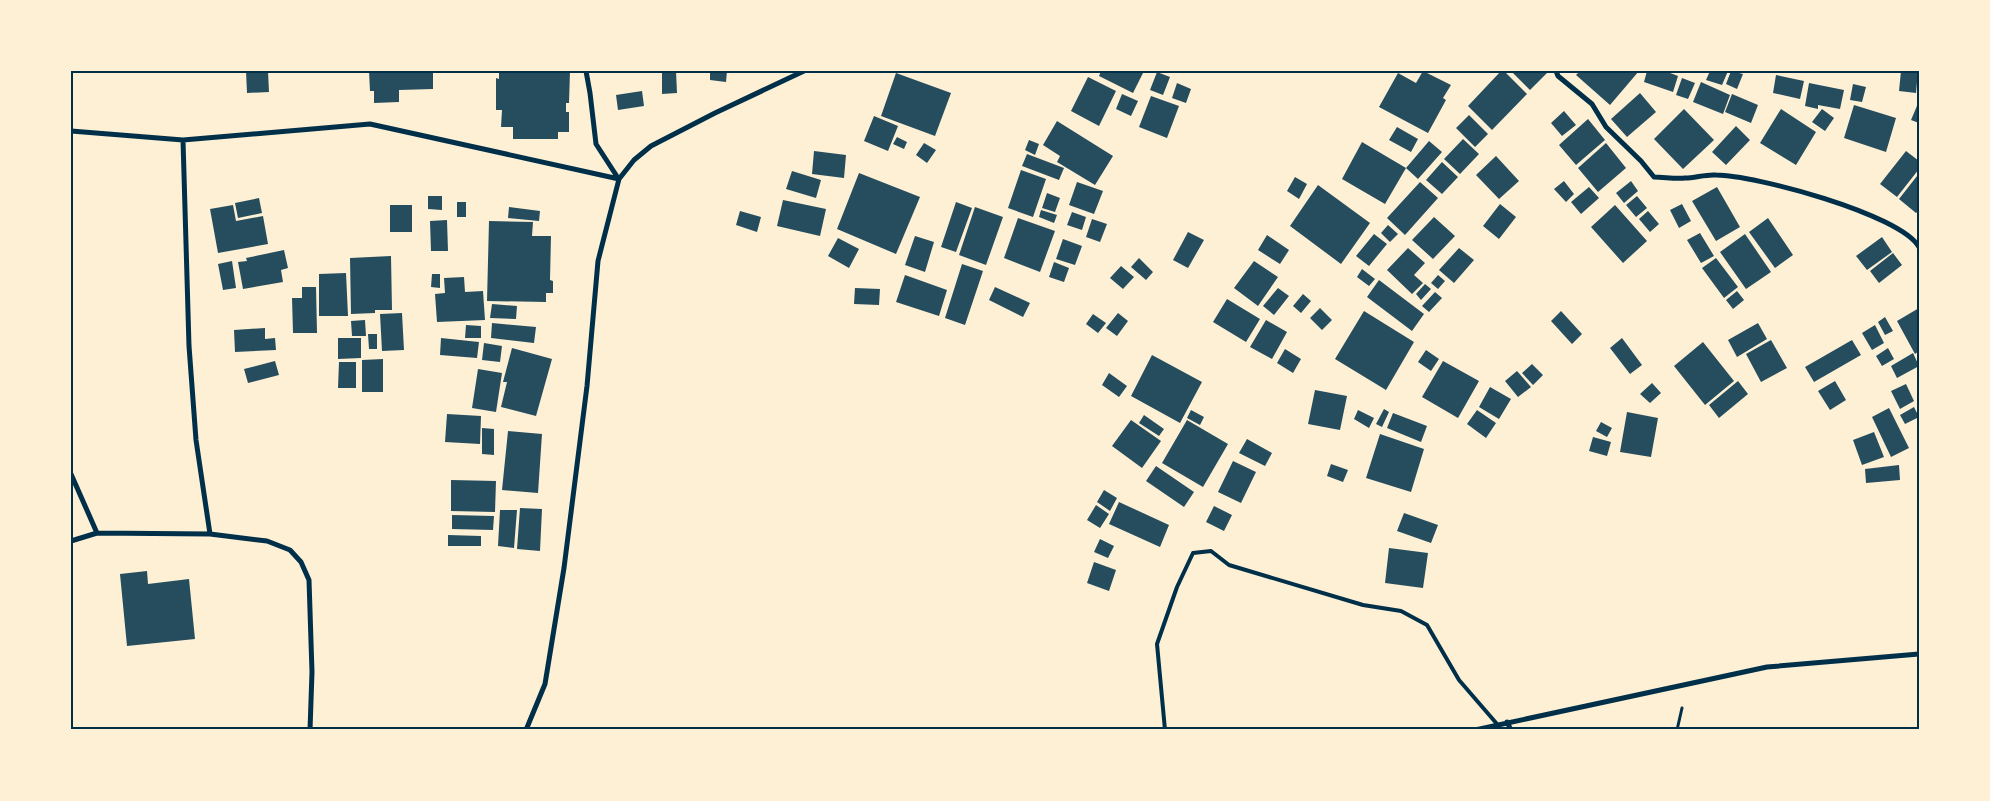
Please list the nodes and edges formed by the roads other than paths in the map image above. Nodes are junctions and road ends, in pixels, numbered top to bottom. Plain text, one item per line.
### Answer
1 (586, 71) edge
2 (804, 71) edge
3 (1556, 71) edge
4 (71, 131) edge
5 (183, 140) junction
6 (619, 179) junction
7 (1919, 247) edge
8 (71, 474) edge
9 (97, 533) junction
10 (210, 534) junction
11 (71, 541) edge
12 (1919, 654) edge
13 (1507, 722) junction
14 (1497, 724) junction
15 (310, 730) edge
16 (526, 730) edge
17 (1165, 730) edge
18 (1475, 730) edge
19 (1511, 730) edge

1 - 6 street
2 - 6 street
3 - 7 street
4 - 5 street
5 - 6 street
5 - 10 street
6 - 16 street
8 - 9 street
9 - 10 street
9 - 11 street
10 - 15 street
12 - 13 street
13 - 14 street
13 - 19 street
14 - 17 lane
14 - 18 street

